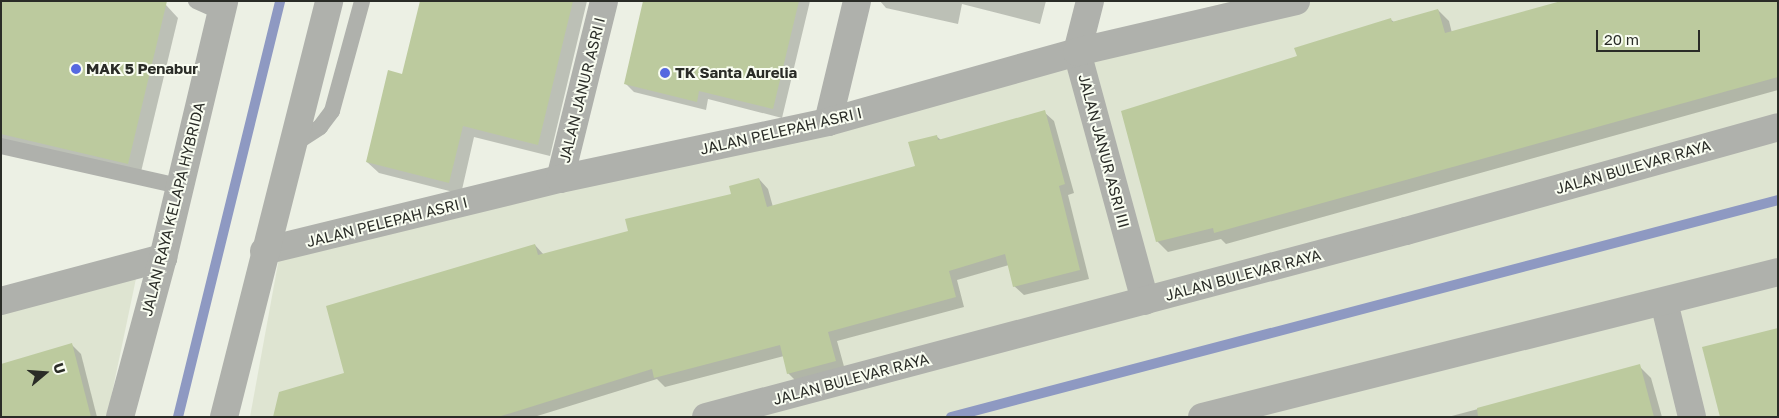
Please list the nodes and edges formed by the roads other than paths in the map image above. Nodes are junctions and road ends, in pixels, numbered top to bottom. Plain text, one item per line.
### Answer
1 (196, 1) edge
2 (329, 1) edge
3 (362, 1) edge
4 (604, 1) edge
5 (857, 1) edge
6 (1090, 1) edge
7 (1296, 1) edge
8 (223, 6) edge
9 (1077, 52) junction
10 (828, 122) junction
11 (1778, 127) edge
12 (1, 146) edge
13 (291, 146) junction
14 (560, 179) junction
15 (178, 186) junction
16 (264, 251) junction
17 (164, 258) junction
18 (1778, 272) edge
19 (1, 301) edge
20 (1145, 301) junction
21 (1664, 302) junction
22 (120, 417) edge
23 (224, 417) edge
24 (706, 417) edge
25 (1202, 417) edge
26 (1692, 417) edge

1 - 8 lane
2 - 13 street
3 - 13 lane
4 - 14 street, JALAN JANUR ASRI I
5 - 10 street
6 - 9 street, JALAN JANUR ASRI III
7 - 9 street, JALAN PELEPAH ASRI I
8 - 15 street, JALAN RAYA KELAPA HYBRIDA
9 - 10 street, JALAN PELEPAH ASRI I
9 - 20 street, JALAN JANUR ASRI III
10 - 14 street, JALAN PELEPAH ASRI I
11 - 20 street, JALAN BULEVAR RAYA
12 - 15 lane
13 - 16 street
14 - 16 street, JALAN PELEPAH ASRI I
15 - 17 street, JALAN RAYA KELAPA HYBRIDA
16 - 23 street
17 - 19 street
17 - 22 street, JALAN RAYA KELAPA HYBRIDA
18 - 21 street
20 - 24 street, JALAN BULEVAR RAYA
21 - 25 street
21 - 26 street

